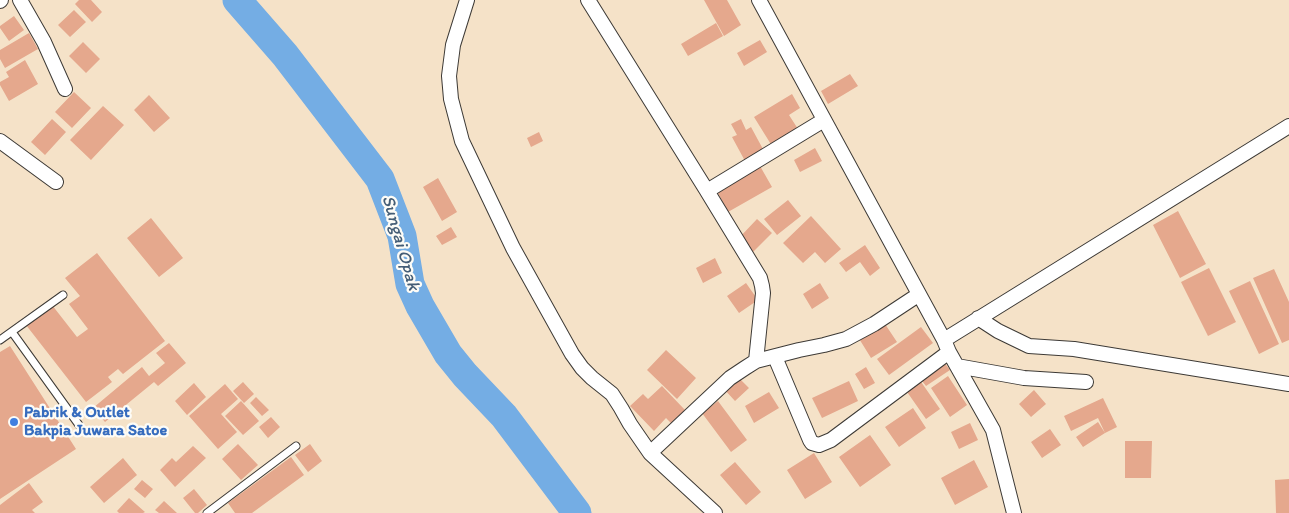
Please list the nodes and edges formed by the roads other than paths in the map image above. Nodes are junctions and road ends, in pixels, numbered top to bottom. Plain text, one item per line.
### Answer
1 (20, 0) edge
2 (467, 0) edge
3 (588, 0) edge
4 (759, 0) edge
5 (65, 89) dead end
6 (824, 120) junction
7 (1289, 126) edge
8 (0, 141) edge
9 (56, 182) dead end
10 (707, 191) junction
11 (63, 295) dead end
12 (918, 295) junction
13 (978, 318) junction
14 (12, 332) junction
15 (0, 340) edge
16 (946, 346) junction
17 (774, 356) junction
18 (756, 362) junction
19 (957, 366) junction
20 (1086, 382) dead end
21 (1289, 384) edge
22 (79, 425) dead end
23 (296, 446) dead end
24 (653, 449) junction
25 (207, 513) edge
26 (715, 513) edge
27 (1014, 513) edge

1 - 5 street
2 - 24 street
3 - 10 street
4 - 6 street
6 - 10 street
6 - 12 street
7 - 13 street
8 - 9 street
10 - 18 street
11 - 14 lane
12 - 16 street
12 - 17 street
13 - 16 street
13 - 21 street
14 - 15 lane
14 - 22 lane
16 - 17 street
16 - 19 street
17 - 18 street
18 - 24 street
19 - 20 street
19 - 27 street
23 - 25 lane
24 - 26 street

